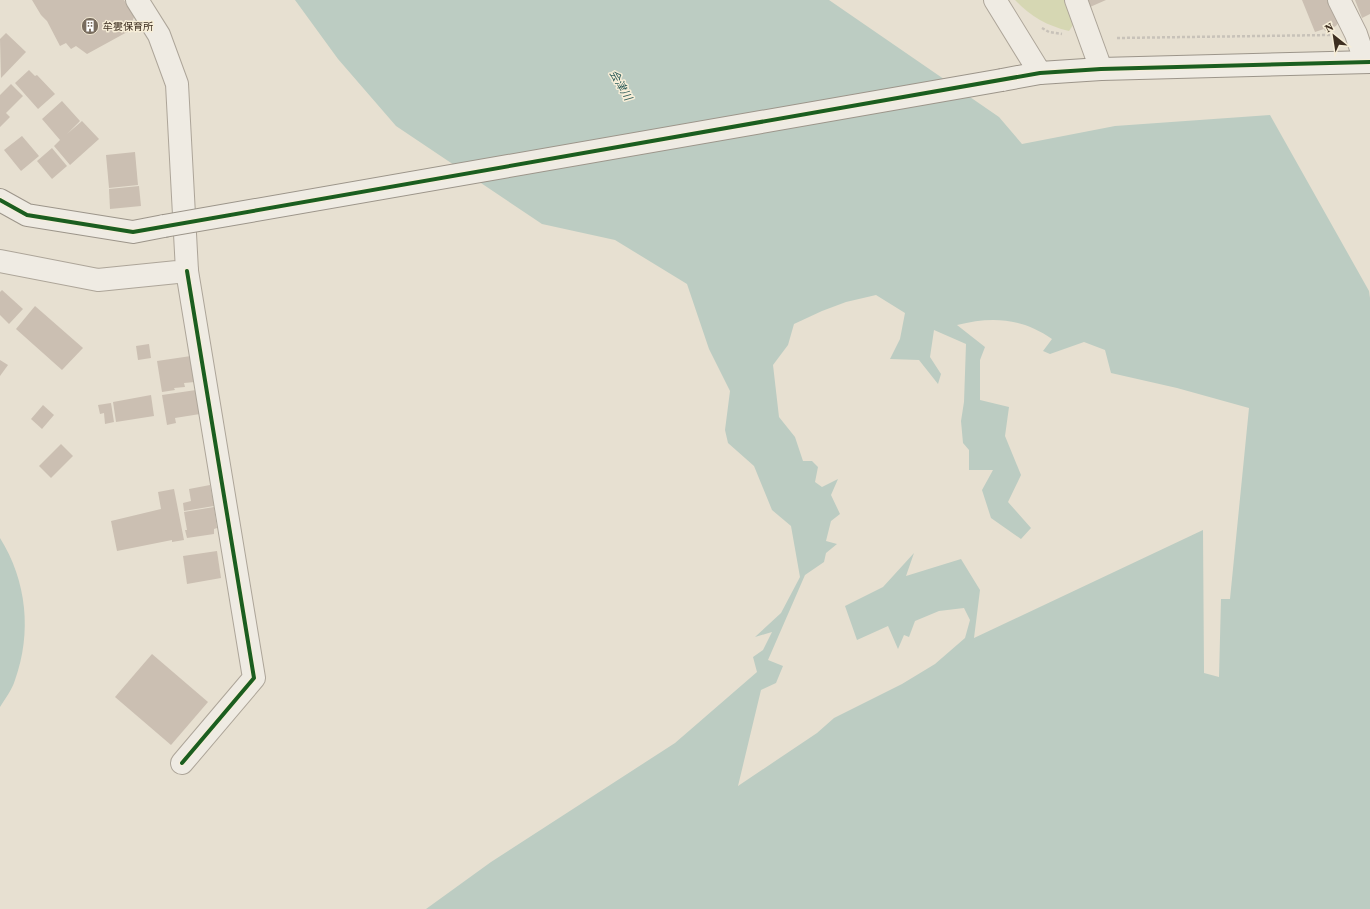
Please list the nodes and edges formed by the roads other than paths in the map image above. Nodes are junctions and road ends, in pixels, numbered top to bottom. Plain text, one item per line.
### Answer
1 (137, 0) edge
2 (995, 0) edge
3 (1076, 0) edge
4 (1339, 0) edge
5 (1367, 62) edge
6 (1101, 69) junction
7 (1040, 73) junction
8 (0, 200) edge
9 (0, 261) edge
10 (187, 271) junction
11 (182, 763) dead end

1 - 10 street
2 - 7 street
3 - 6 street
4 - 5 street
5 - 6 street
6 - 7 street
7 - 8 street, bridge
9 - 10 street
10 - 11 street

